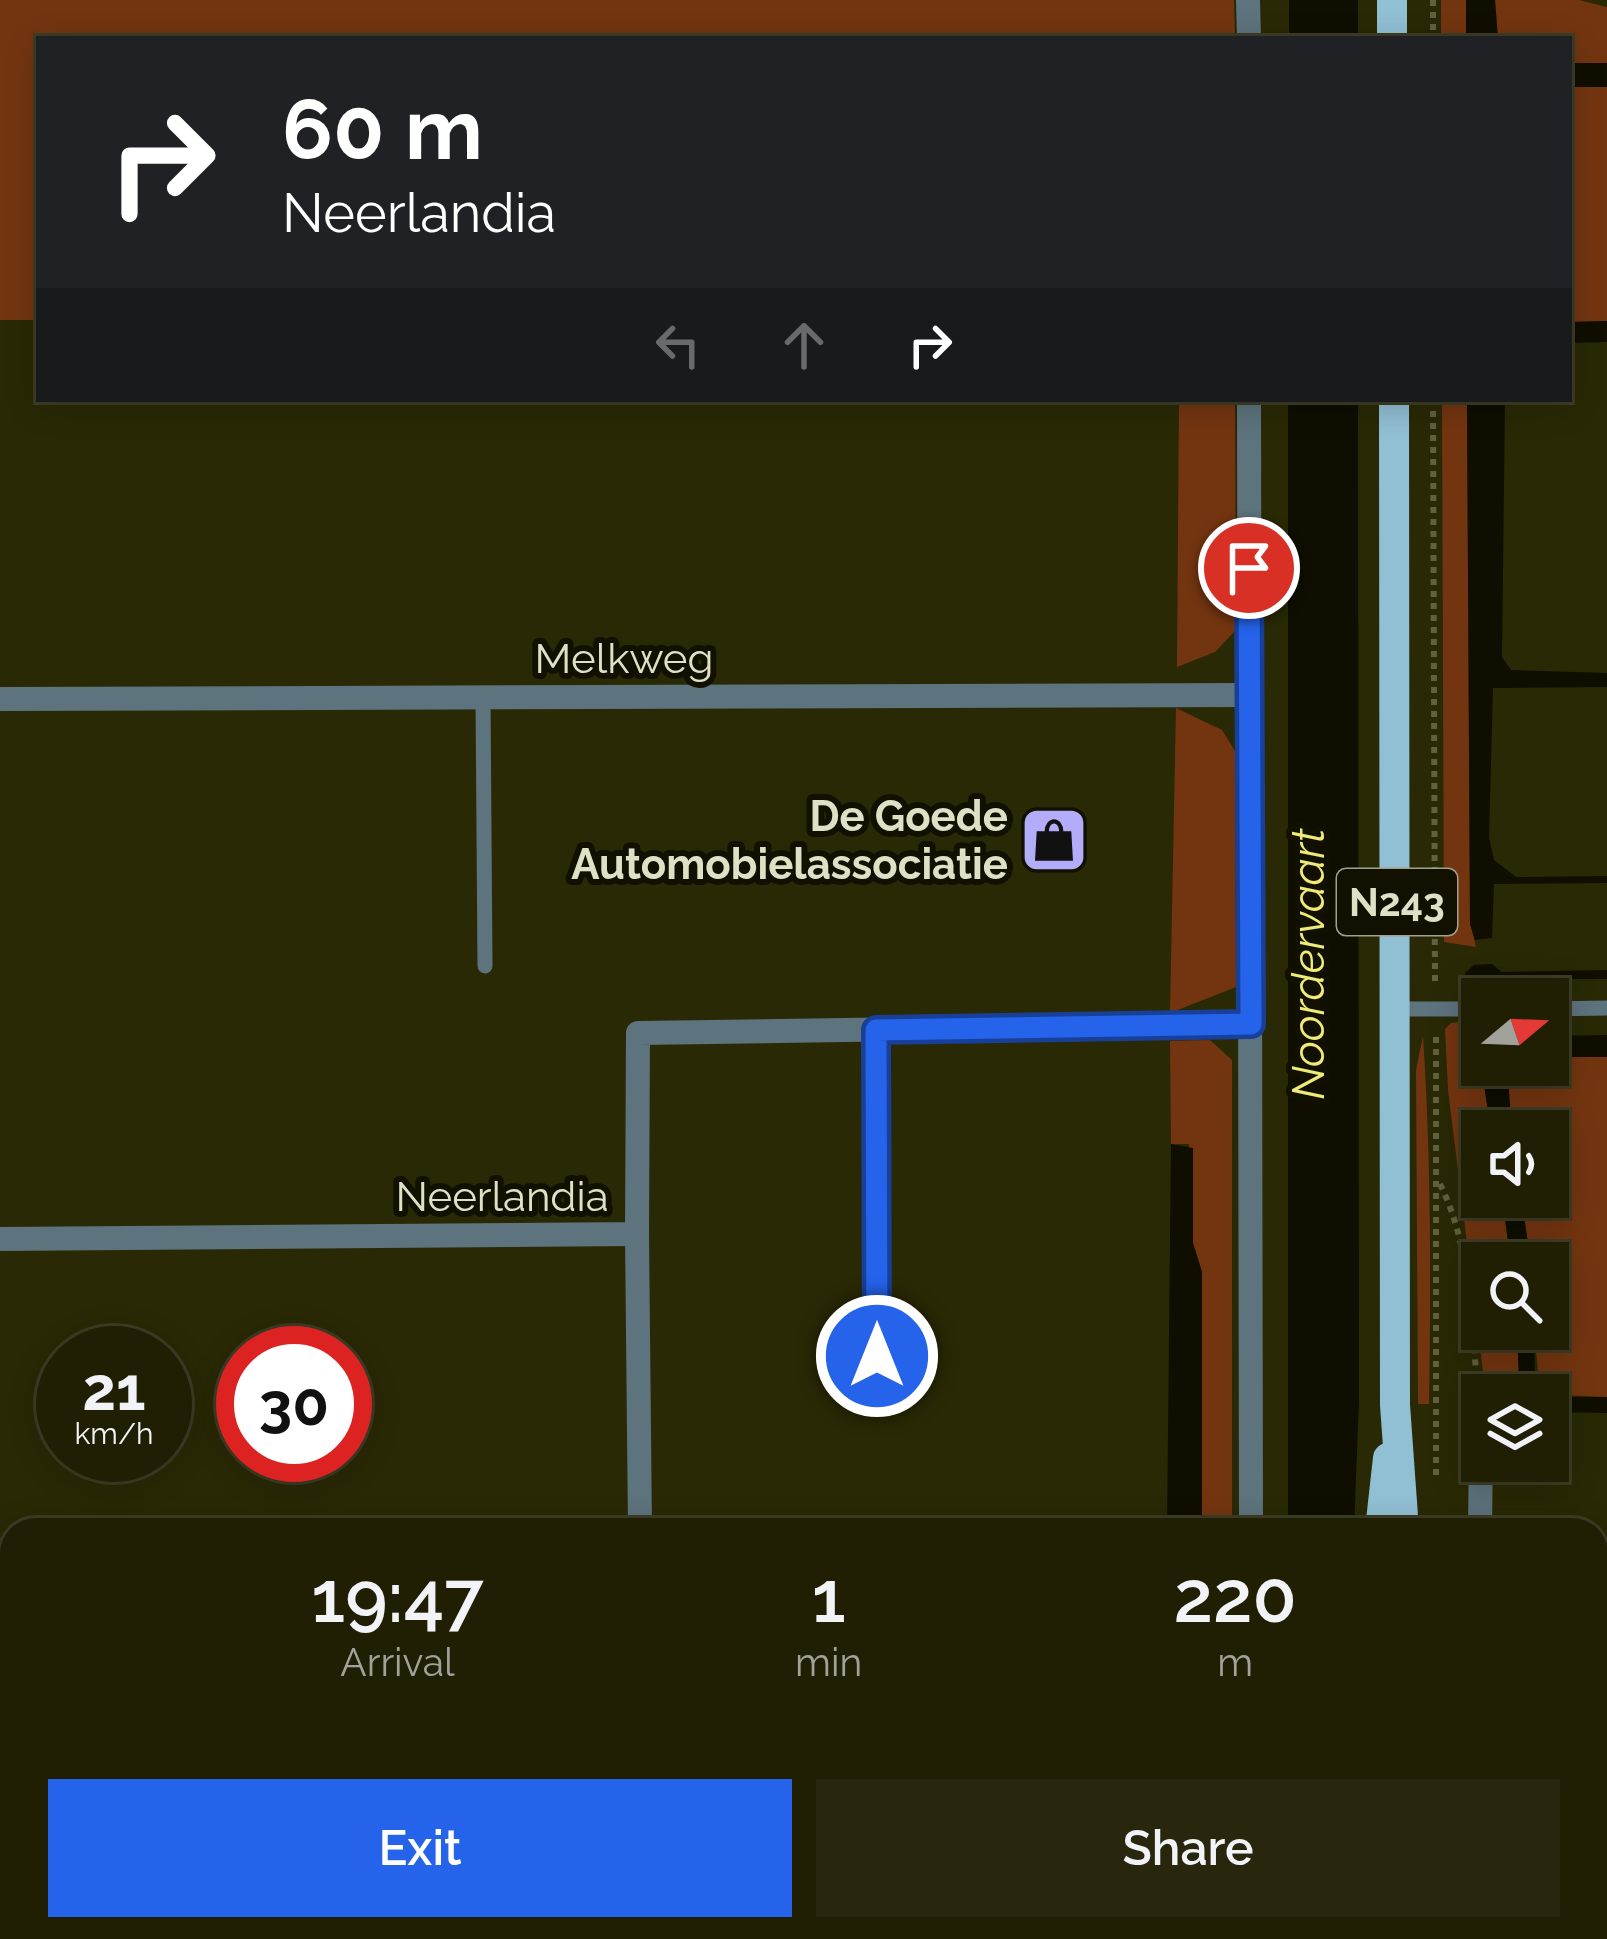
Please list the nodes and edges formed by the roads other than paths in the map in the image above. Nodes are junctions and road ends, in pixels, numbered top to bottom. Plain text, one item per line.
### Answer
1 (1249, 0) edge
2 (1392, 0) edge
3 (1249, 36) edge
4 (1392, 36) edge
5 (1249, 402) edge
6 (1394, 402) edge
7 (1249, 695) junction
8 (483, 698) junction
9 (0, 699) edge
10 (485, 966) dead end
11 (1607, 1008) edge
12 (1398, 1009) junction
13 (1569, 1009) edge
14 (1461, 1010) edge
15 (1251, 1024) junction
16 (876, 1030) junction
17 (638, 1234) junction
18 (0, 1239) edge
19 (877, 1403) dead end
20 (1395, 1405) junction
21 (1480, 1482) edge
22 (640, 1518) edge
23 (1251, 1518) edge
24 (1381, 1518) edge
25 (1403, 1518) edge
26 (1480, 1518) edge

1 - 3 street
2 - 4 main road
5 - 7 street
6 - 12 main road, N243
7 - 8 street, Melkweg
7 - 15 street
8 - 9 street, Melkweg
8 - 10 lane
11 - 13 lane
12 - 14 lane
12 - 20 main road, N243
15 - 16 street, Neerlandia
15 - 23 street
16 - 17 street, Neerlandia
16 - 19 street
17 - 18 street, Neerlandia
17 - 22 street
20 - 24 main road, N243
20 - 25 main road, N243
21 - 26 street

